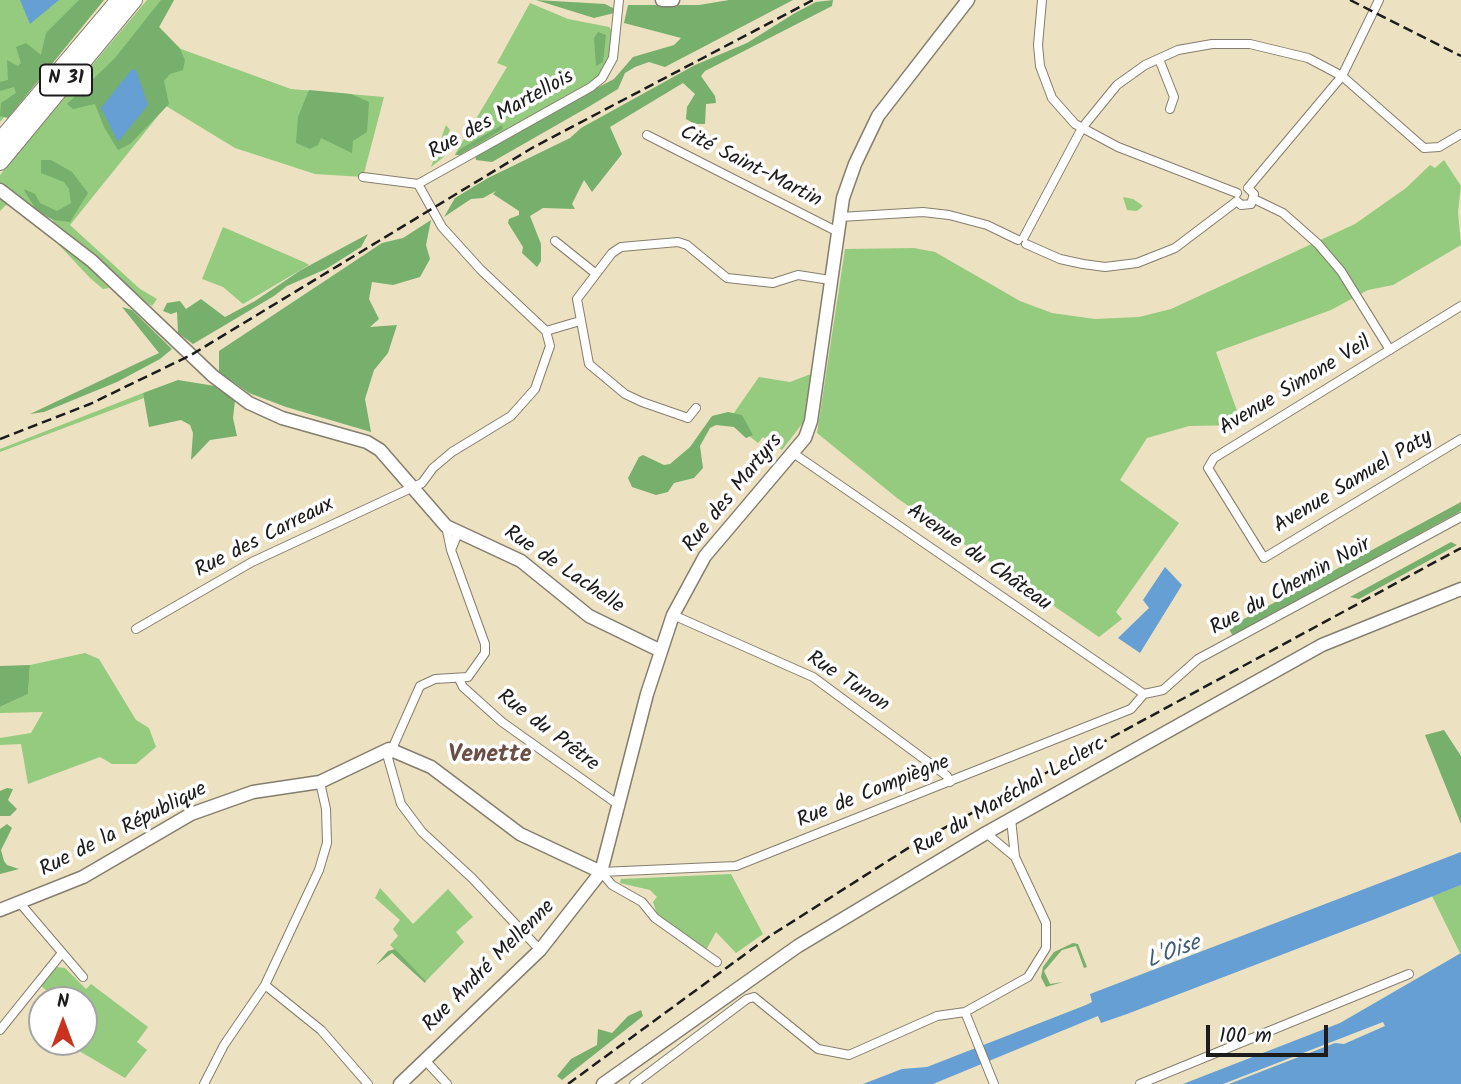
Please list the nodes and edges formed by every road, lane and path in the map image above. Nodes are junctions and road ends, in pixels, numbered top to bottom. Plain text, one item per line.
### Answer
1 (118, 0) edge
2 (134, 0) edge
3 (146, 0) edge
4 (620, 0) edge
5 (662, 0) edge
6 (673, 0) edge
7 (968, 0) edge
8 (1042, 0) edge
9 (1379, 0) edge
10 (85, 58) junction
11 (1159, 59) junction
12 (1342, 76) junction
13 (1170, 109) dead end
14 (1082, 128) junction
15 (1461, 134) edge
16 (647, 135) dead end
17 (0, 141) edge
18 (0, 162) edge
19 (363, 177) dead end
20 (418, 184) junction
21 (1248, 188) junction
22 (0, 190) edge
23 (1237, 197) junction
24 (1254, 199) junction
25 (840, 217) junction
26 (838, 232) junction
27 (1023, 240) junction
28 (555, 241) dead end
29 (595, 272) junction
30 (830, 280) junction
31 (1461, 306) edge
32 (580, 321) junction
33 (547, 331) junction
34 (1390, 350) junction
35 (696, 408) dead end
36 (1461, 439) edge
37 (793, 453) junction
38 (413, 488) junction
39 (1461, 517) edge
40 (449, 527) junction
41 (451, 550) junction
42 (1264, 558) joint
43 (1461, 589) edge
44 (673, 615) junction
45 (136, 629) dead end
46 (660, 651) junction
47 (459, 679) junction
48 (1144, 694) junction
49 (389, 749) junction
50 (320, 782) junction
51 (950, 782) junction
52 (620, 806) junction
53 (1011, 819) junction
54 (986, 833) junction
55 (1013, 841) junction
56 (1003, 847) junction
57 (1015, 857) junction
58 (601, 872) junction
59 (19, 902) junction
60 (0, 910) edge
61 (540, 950) junction
62 (62, 953) junction
63 (716, 962) dead end
64 (1409, 974) dead end
65 (83, 977) dead end
66 (265, 985) junction
67 (965, 1012) junction
68 (0, 1030) edge
69 (425, 1060) junction
70 (204, 1084) edge
71 (368, 1084) edge
72 (400, 1084) edge
73 (447, 1084) edge
74 (603, 1084) edge
75 (634, 1084) edge
76 (994, 1084) edge
77 (1140, 1084) edge

1 - 17 highway, N 31
2 - 10 highway, N 31
3 - 10 highway
4 - 20 street, Rue des Martellois
5 - 6 street
7 - 25 street, Rue des Martyrs
8 - 14 street
9 - 12 street
10 - 18 highway, N 31
11 - 12 street
11 - 13 street
11 - 14 street
12 - 15 street
12 - 21 street
14 - 23 street
14 - 27 street
16 - 26 street, Cité Saint-Martin
19 - 20 street
20 - 33 street, Rue des Martellois
21 - 23 street
21 - 24 street
22 - 38 street
23 - 24 street
23 - 27 street
24 - 34 street
25 - 26 street, Rue des Martyrs
25 - 27 street
26 - 30 street, Rue des Martyrs
28 - 29 street
29 - 30 street
29 - 32 street
30 - 37 street, Rue des Martyrs
31 - 34 street, Avenue Simone Veil
32 - 33 street
32 - 35 street
33 - 38 street
34 - 42 street, Avenue Simone Veil
36 - 42 street, Avenue Samuel Paty
37 - 44 street, Rue des Martyrs
37 - 48 street, Avenue du Château
38 - 40 street
38 - 45 street, Rue des Carreaux
39 - 48 street, Rue du Chemin Noir
40 - 41 street
40 - 41 street
40 - 46 street, Rue de Lachelle
41 - 47 street
43 - 53 street, Rue du Maréchal Leclerc
44 - 46 street, Rue des Martyrs
44 - 51 street, Rue Tunon
46 - 52 street, Rue des Martyrs
47 - 49 street
47 - 52 street, Rue du Prêtre
48 - 51 street, Rue de Compiègne
49 - 50 street, Rue de la République
49 - 58 street
49 - 61 street
50 - 59 street, Rue de la République
50 - 66 street
51 - 58 street, Rue de Compiègne
52 - 58 street, Rue des Martyrs
53 - 54 street, Rue du Maréchal Leclerc
53 - 55 street
54 - 56 street
54 - 74 street, Rue du Maréchal Leclerc
55 - 56 street
55 - 57 street
56 - 57 street
57 - 67 street
58 - 61 street, Rue André Mellenne
58 - 63 street
59 - 60 street, Rue de la République
59 - 62 street
61 - 69 street, Rue André Mellenne
62 - 65 street
62 - 68 street
64 - 77 street
66 - 70 street
66 - 71 street
67 - 75 street
67 - 76 street
69 - 72 street, Rue André Mellenne
69 - 73 street

